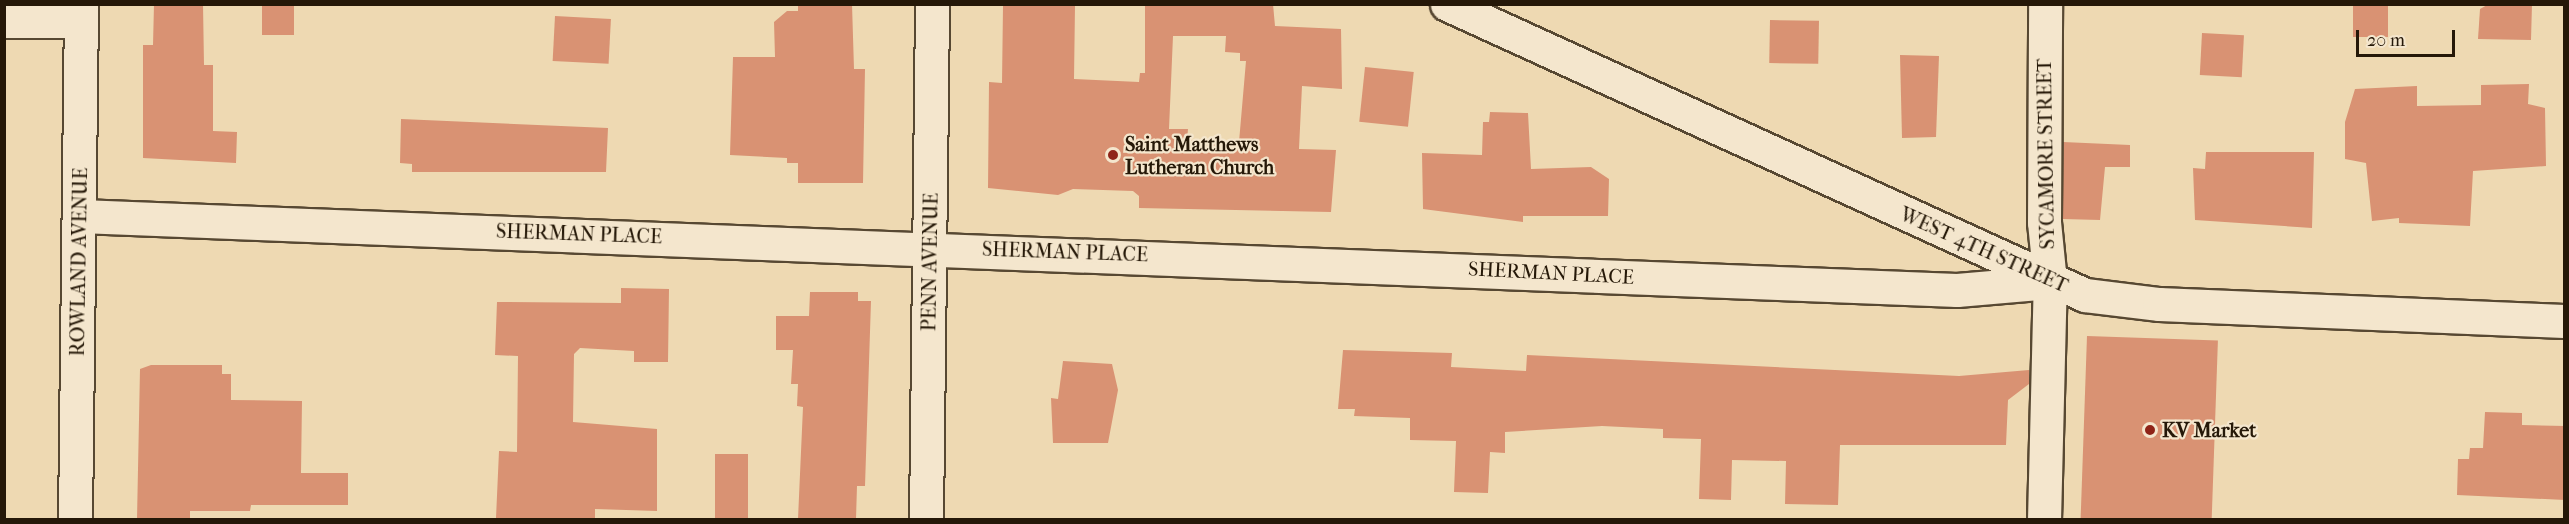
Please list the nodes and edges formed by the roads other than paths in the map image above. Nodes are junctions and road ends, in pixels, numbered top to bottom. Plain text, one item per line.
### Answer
1 (932, 4) edge
2 (1447, 4) edge
3 (2045, 4) edge
4 (81, 13) edge
5 (4, 21) edge
6 (80, 216) junction
7 (931, 246) junction
8 (2050, 282) junction
9 (2565, 321) edge
10 (75, 519) edge
11 (926, 519) edge
12 (2044, 519) edge

1 - 7 street, PENN AVENUE
2 - 8 street, WEST 4TH STREET
3 - 8 street, SYCAMORE STREET
4 - 5 street
4 - 6 street, ROWLAND AVENUE
6 - 7 street, SHERMAN PLACE
6 - 10 street, ROWLAND AVENUE
7 - 8 street, SHERMAN PLACE
7 - 11 street, PENN AVENUE
8 - 9 street, WEST 4TH STREET
8 - 12 street, SYCAMORE STREET

